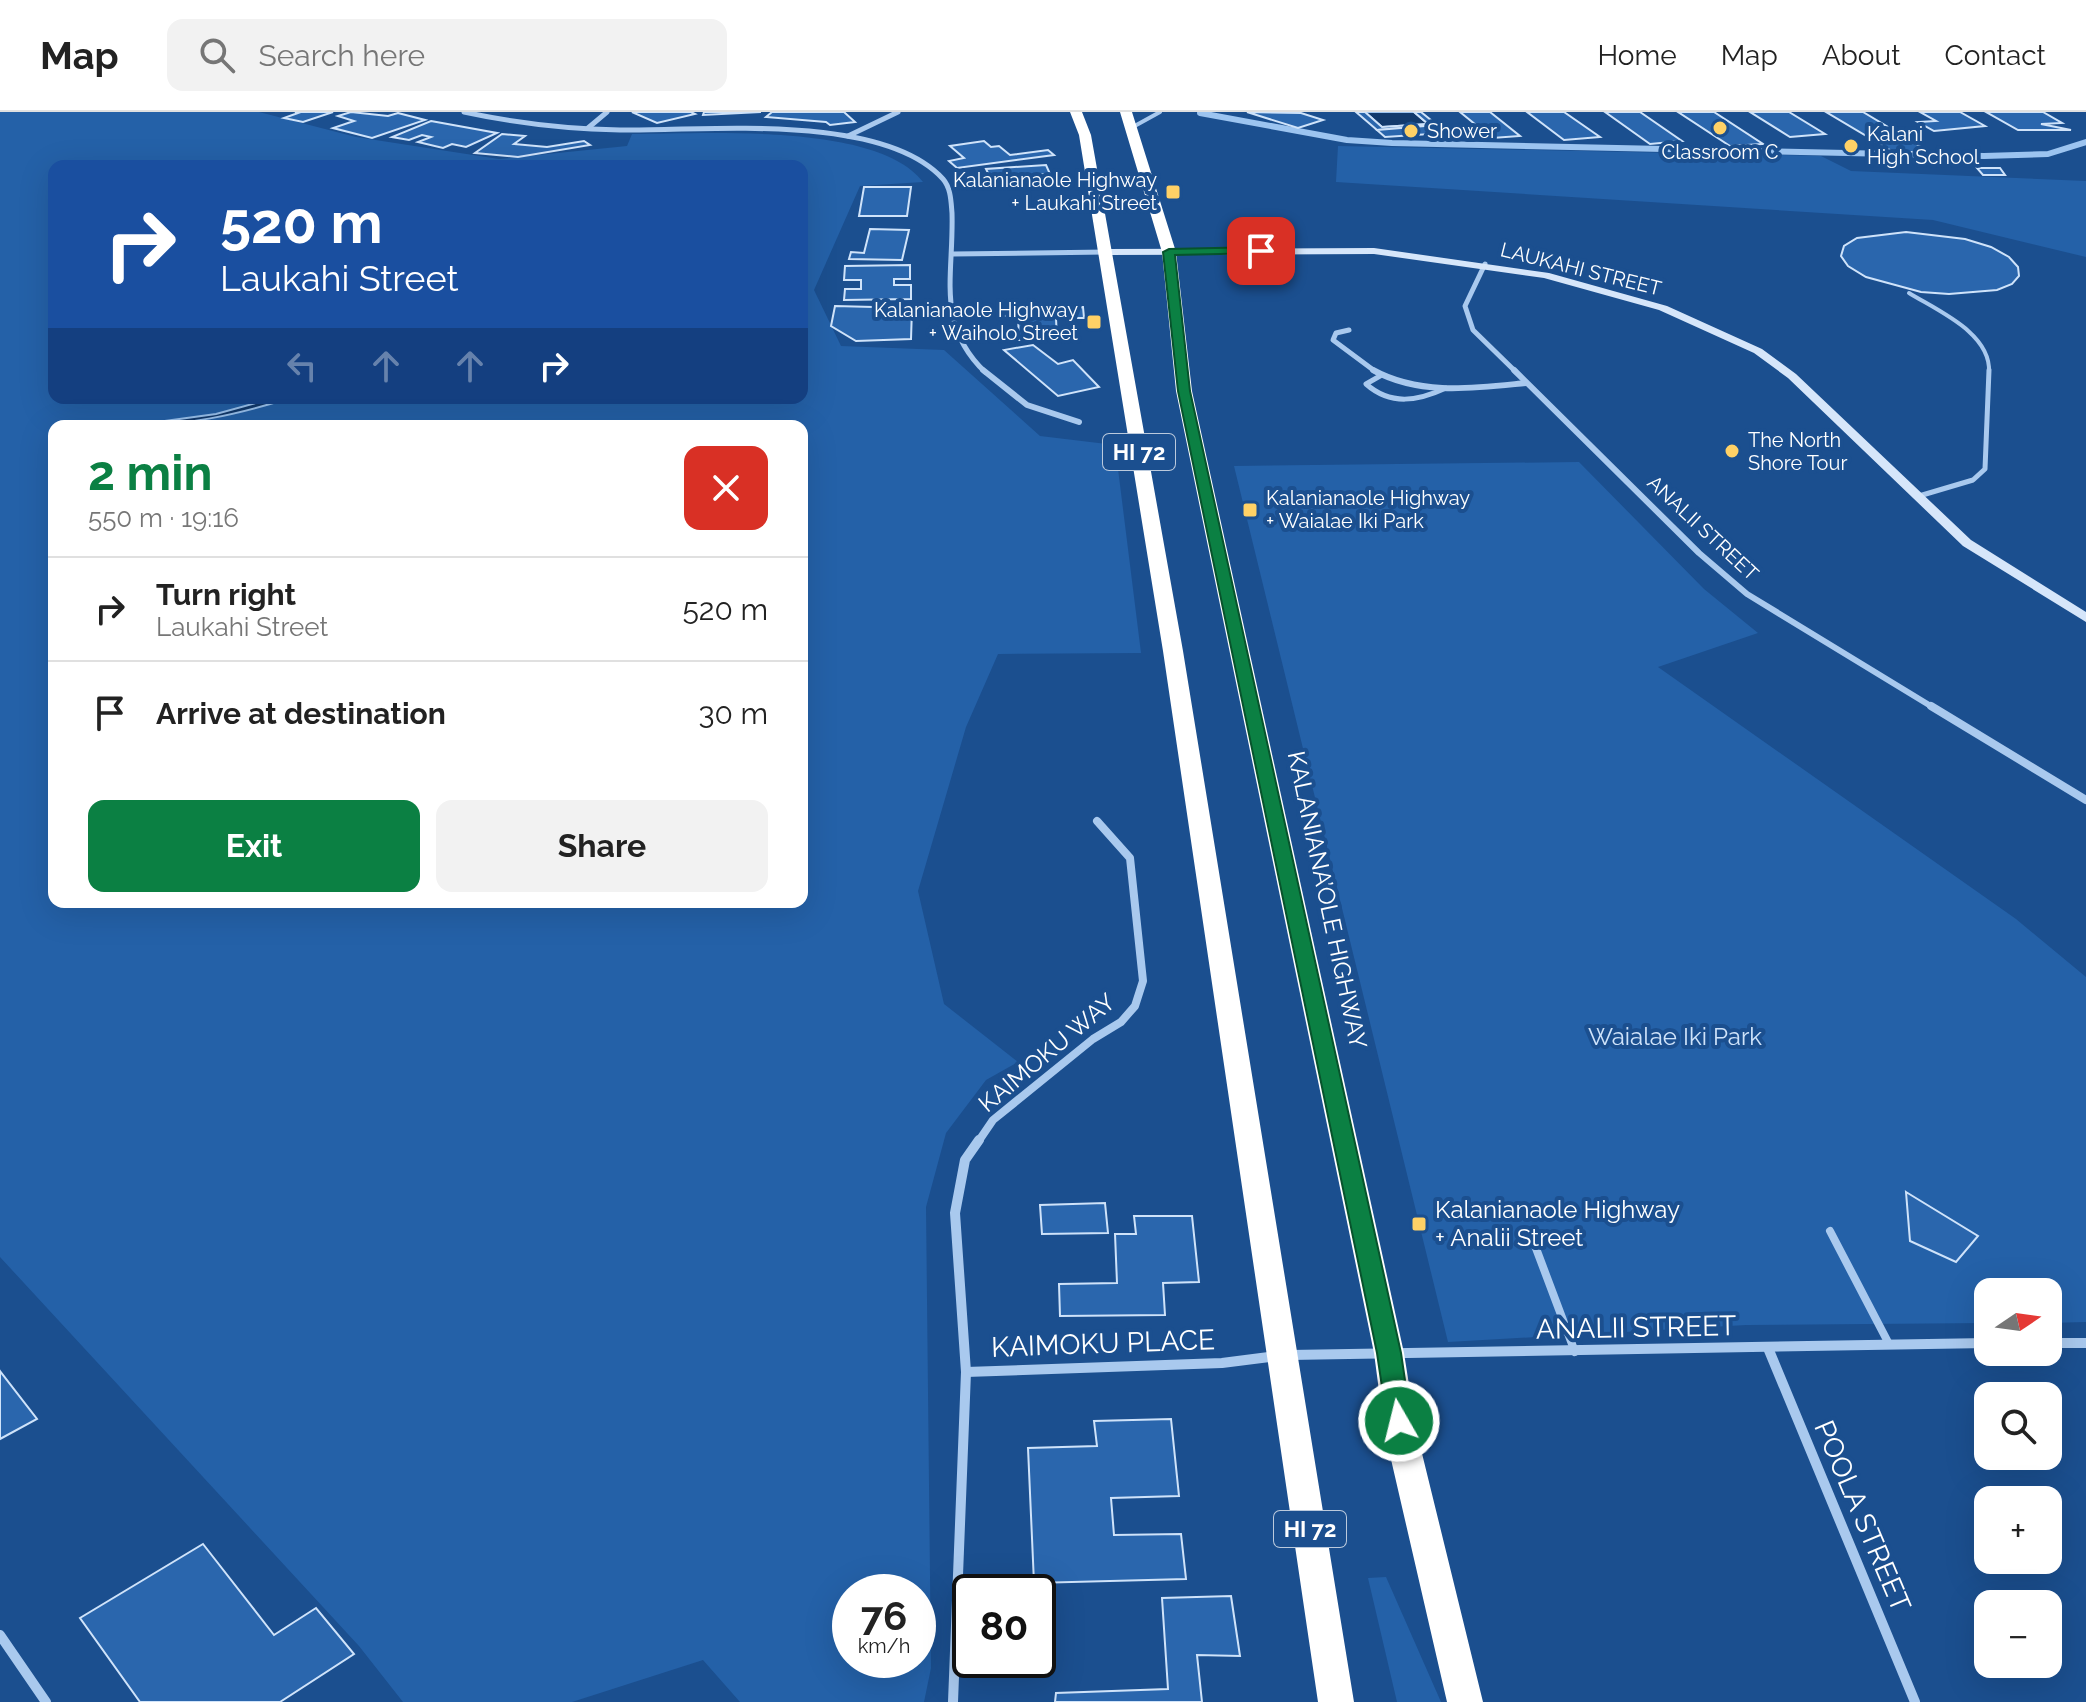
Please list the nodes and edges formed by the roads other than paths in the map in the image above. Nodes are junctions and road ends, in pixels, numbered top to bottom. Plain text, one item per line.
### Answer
1 (464, 112) edge
2 (607, 112) edge
3 (898, 112) edge
4 (1076, 112) edge
5 (1126, 112) edge
6 (1160, 112) edge
7 (588, 128) junction
8 (1131, 128) junction
9 (847, 137) junction
10 (1106, 252) junction
11 (1169, 252) junction
12 (953, 254) junction
13 (1485, 264) junction
14 (1909, 293) dead end
15 (1349, 330) dead end
16 (1380, 376) junction
17 (1526, 383) junction
18 (1446, 388) junction
19 (1079, 422) dead end
20 (1915, 497) junction
21 (2086, 618) edge
22 (2086, 800) edge
23 (1097, 821) dead end
24 (1830, 1231) dead end
25 (1534, 1243) dead end
26 (1974, 1343) edge
27 (2062, 1343) edge
28 (2086, 1343) edge
29 (1889, 1344) junction
30 (1768, 1348) junction
31 (1575, 1352) junction
32 (1389, 1353) junction
33 (1284, 1355) junction
34 (966, 1372) junction
35 (0, 1635) edge
36 (46, 1702) edge
37 (953, 1702) edge
38 (1336, 1702) edge
39 (1465, 1702) edge
40 (1915, 1702) edge

1 - 7 street
2 - 7 street
3 - 9 street
4 - 10 highway, HI 72
5 - 8 highway, KALANIANA’OLE HIGHWAY / HI 72
6 - 8 lane
7 - 9 street
8 - 11 highway, KALANIANA’OLE HIGHWAY / HI 72
9 - 12 street
10 - 11 street, LAUKAHI STREET
10 - 12 street
10 - 33 highway, HI 72
11 - 13 street, LAUKAHI STREET
11 - 32 highway, KALANIANA’OLE HIGHWAY / HI 72
12 - 19 street
13 - 17 street, ANALII STREET
13 - 20 street, LAUKAHI STREET
14 - 20 lane
15 - 16 street
16 - 18 street
16 - 18 lane
17 - 18 street
17 - 22 street, ANALII STREET
20 - 21 street, LAUKAHI STREET
23 - 34 street, KAIMOKU WAY
24 - 29 lane
25 - 31 lane
26 - 29 street, ANALII STREET
27 - 28 street
29 - 30 street, ANALII STREET
30 - 31 street, ANALII STREET
30 - 40 street, POOLA STREET
31 - 32 street, ANALII STREET
32 - 33 street, ANALII STREET
32 - 39 highway, KALANIANA’OLE HIGHWAY / HI 72
33 - 34 street, KAIMOKU PLACE
33 - 38 highway, HI 72
34 - 37 street, KAIMOKU PLACE
35 - 36 street

